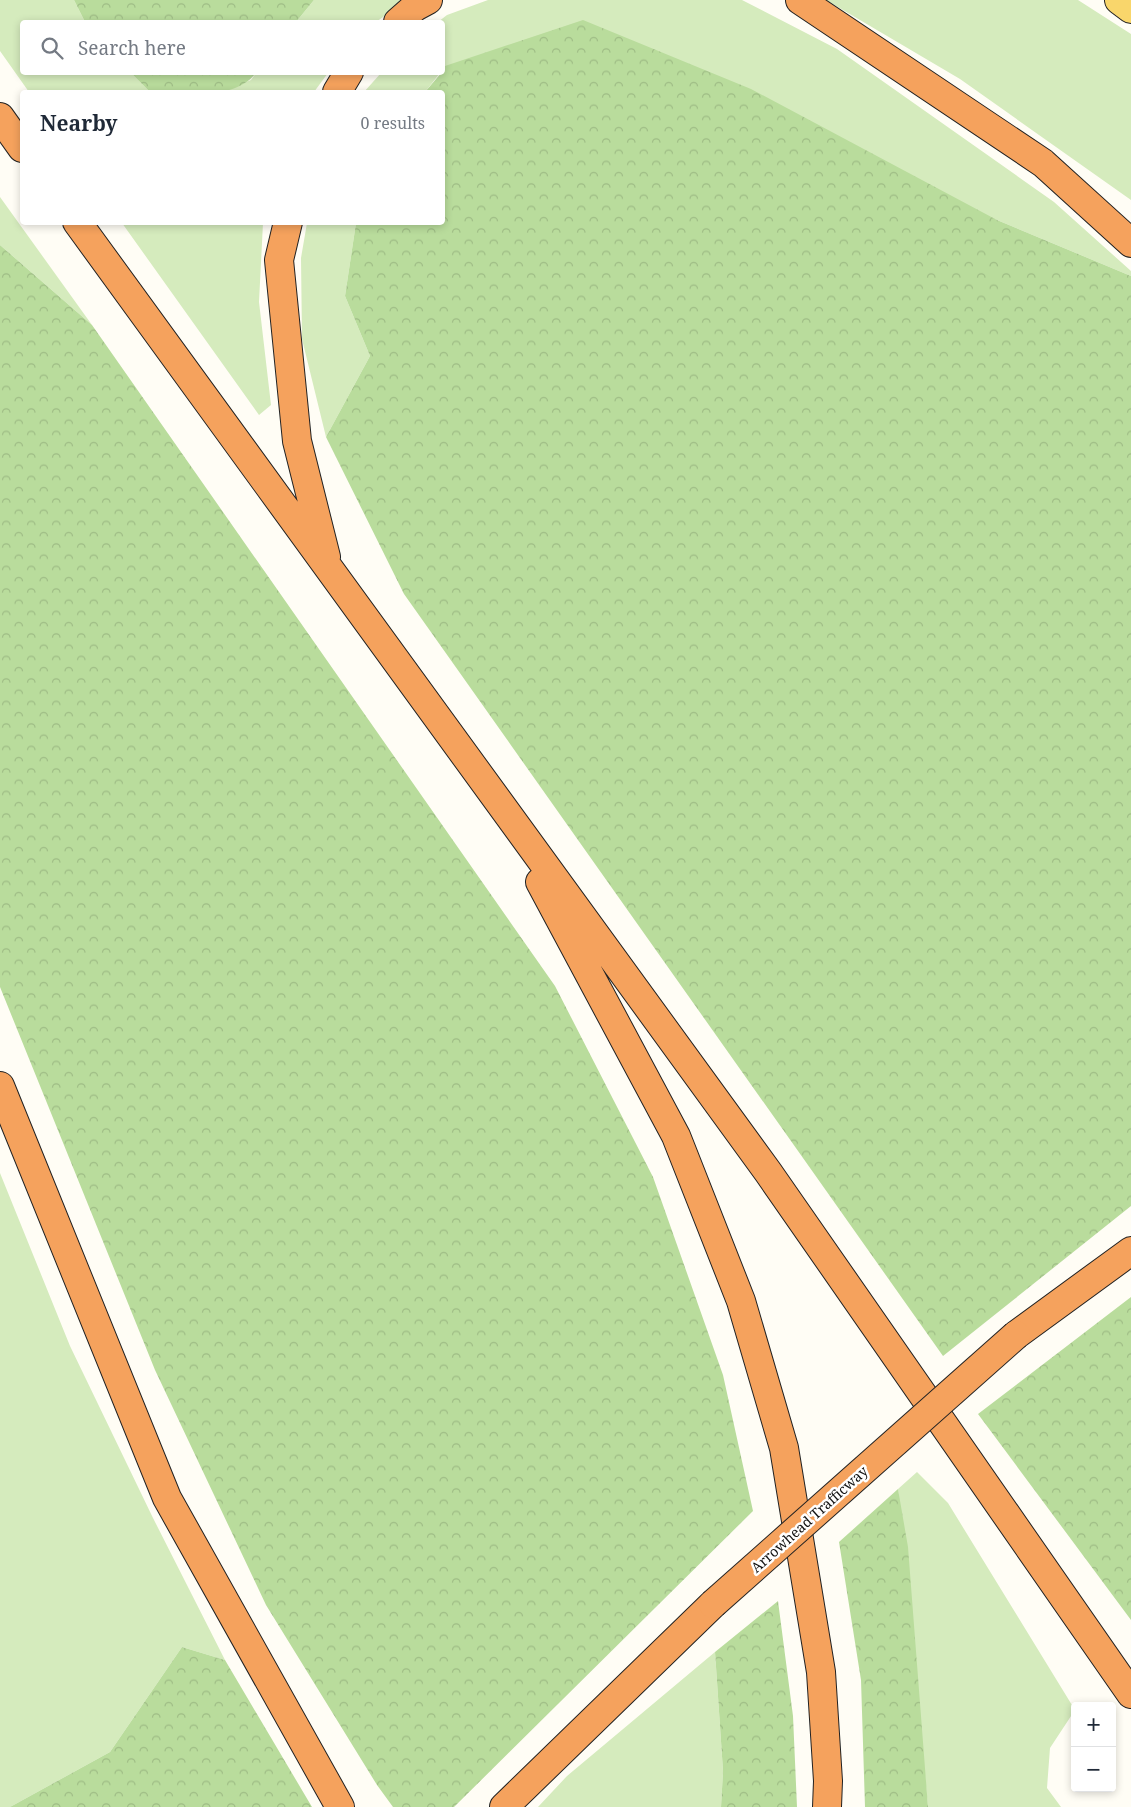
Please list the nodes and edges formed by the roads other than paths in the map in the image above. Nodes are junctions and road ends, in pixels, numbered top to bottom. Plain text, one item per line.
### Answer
1 (428, 0) edge
2 (800, 0) edge
3 (1119, 0) edge
4 (1131, 9) edge
5 (400, 20) edge
6 (347, 75) edge
7 (338, 90) edge
8 (0, 117) edge
9 (20, 145) edge
10 (79, 225) edge
11 (287, 225) edge
12 (1131, 243) edge
13 (330, 570) junction
14 (485, 783) junction
15 (0, 1086) edge
16 (1131, 1251) edge
17 (1131, 1694) edge
18 (340, 1807) edge
19 (504, 1807) edge
20 (827, 1807) edge

1 - 5 highway
2 - 12 highway
3 - 4 main road
6 - 7 highway
8 - 9 highway
10 - 13 highway
11 - 13 highway
13 - 14 highway
14 - 17 highway
14 - 20 highway
15 - 18 highway
16 - 19 highway, Arrowhead Trafficway, bridge

